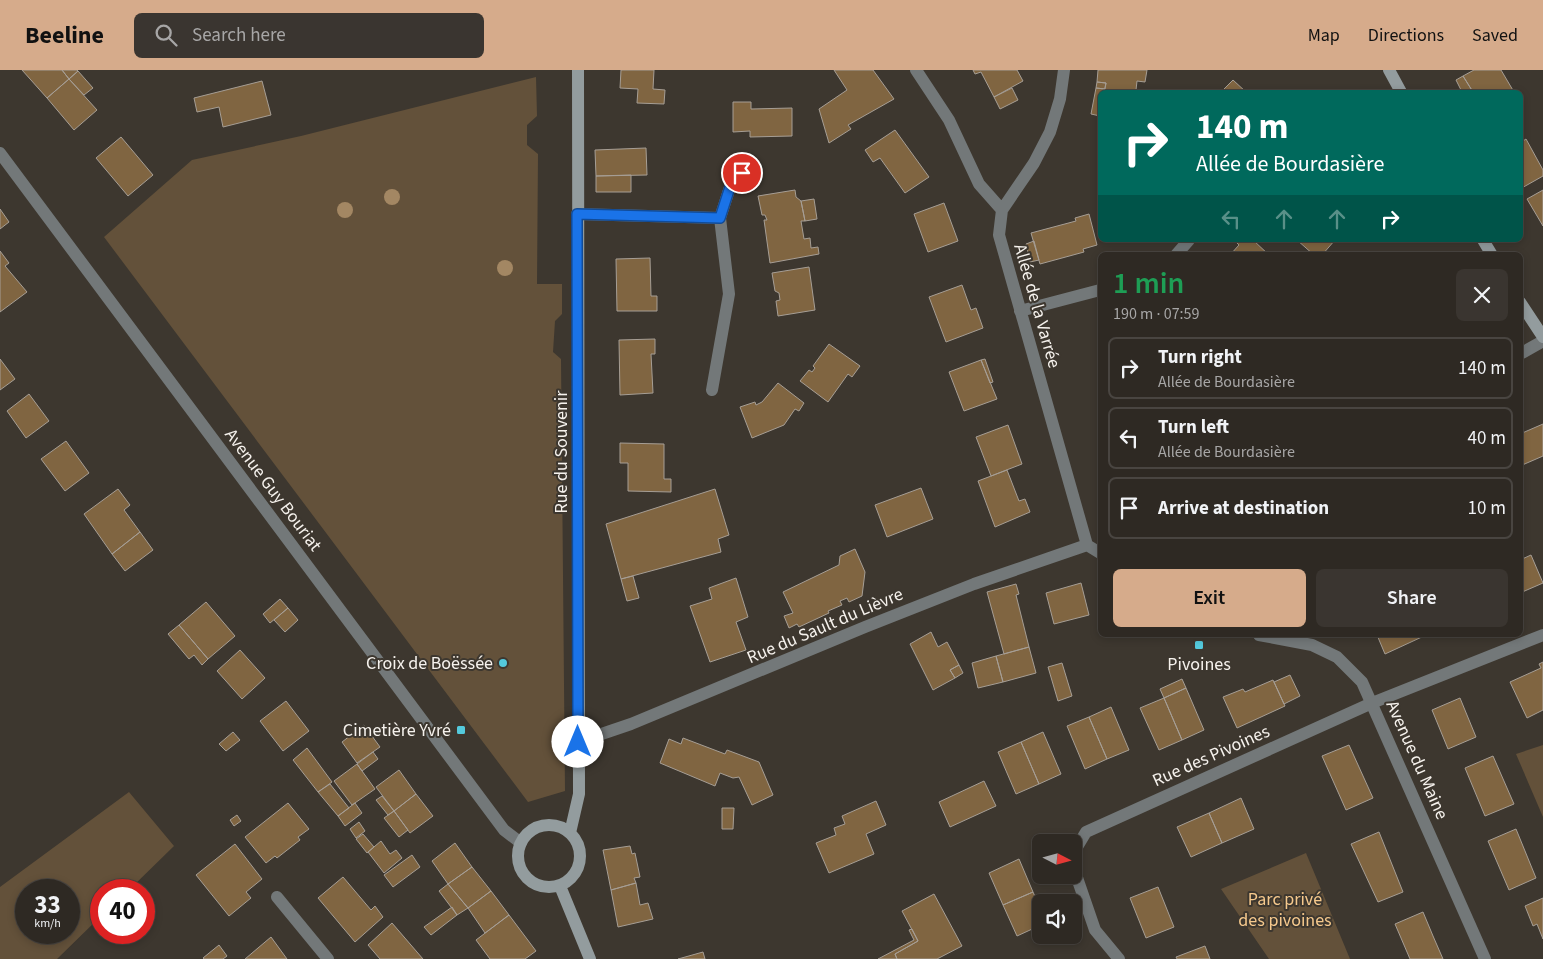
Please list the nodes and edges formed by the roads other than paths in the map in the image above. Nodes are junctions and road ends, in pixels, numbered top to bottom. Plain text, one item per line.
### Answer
1 (578, 70) edge
2 (916, 70) edge
3 (1064, 70) edge
4 (1390, 70) edge
5 (1400, 90) edge
6 (0, 153) edge
7 (742, 173) dead end
8 (1002, 210) junction
9 (577, 214) junction
10 (720, 218) junction
11 (1187, 242) edge
12 (1179, 252) edge
13 (1098, 291) edge
14 (1523, 307) edge
15 (1020, 311) junction
16 (1543, 337) edge
17 (1543, 341) edge
18 (1523, 352) edge
19 (712, 390) dead end
20 (1087, 545) junction
21 (1098, 552) edge
22 (1543, 635) edge
23 (1270, 637) edge
24 (1372, 703) junction
25 (578, 742) junction
26 (570, 833) junction
27 (1082, 839) edge
28 (521, 843) junction
29 (1079, 884) edge
30 (560, 886) junction
31 (277, 897) dead end
32 (328, 959) edge
33 (590, 959) edge
34 (1119, 959) edge
35 (1485, 959) edge

1 - 9 street, Rue du Souvenir
2 - 8 street
3 - 8 street, Allée de la Varrée
4 - 5 street
6 - 28 street, Avenue Guy Bouriat
7 - 10 street
8 - 15 street, Allée de la Varrée
9 - 10 street
9 - 25 street, Rue du Souvenir
10 - 19 street
11 - 12 street
13 - 15 street
14 - 16 street
15 - 20 street, Allée de la Varrée
17 - 18 street
20 - 21 street
20 - 25 street, Rue du Sault du Lièvre
22 - 24 street, Rue des Pivoines
23 - 24 street, Avenue du Maine
24 - 27 street, Rue des Pivoines
24 - 35 street, Avenue du Maine
25 - 26 street, Rue du Souvenir
26 - 28 street
26 - 30 street
28 - 30 street
29 - 34 street
30 - 33 street
31 - 32 street

